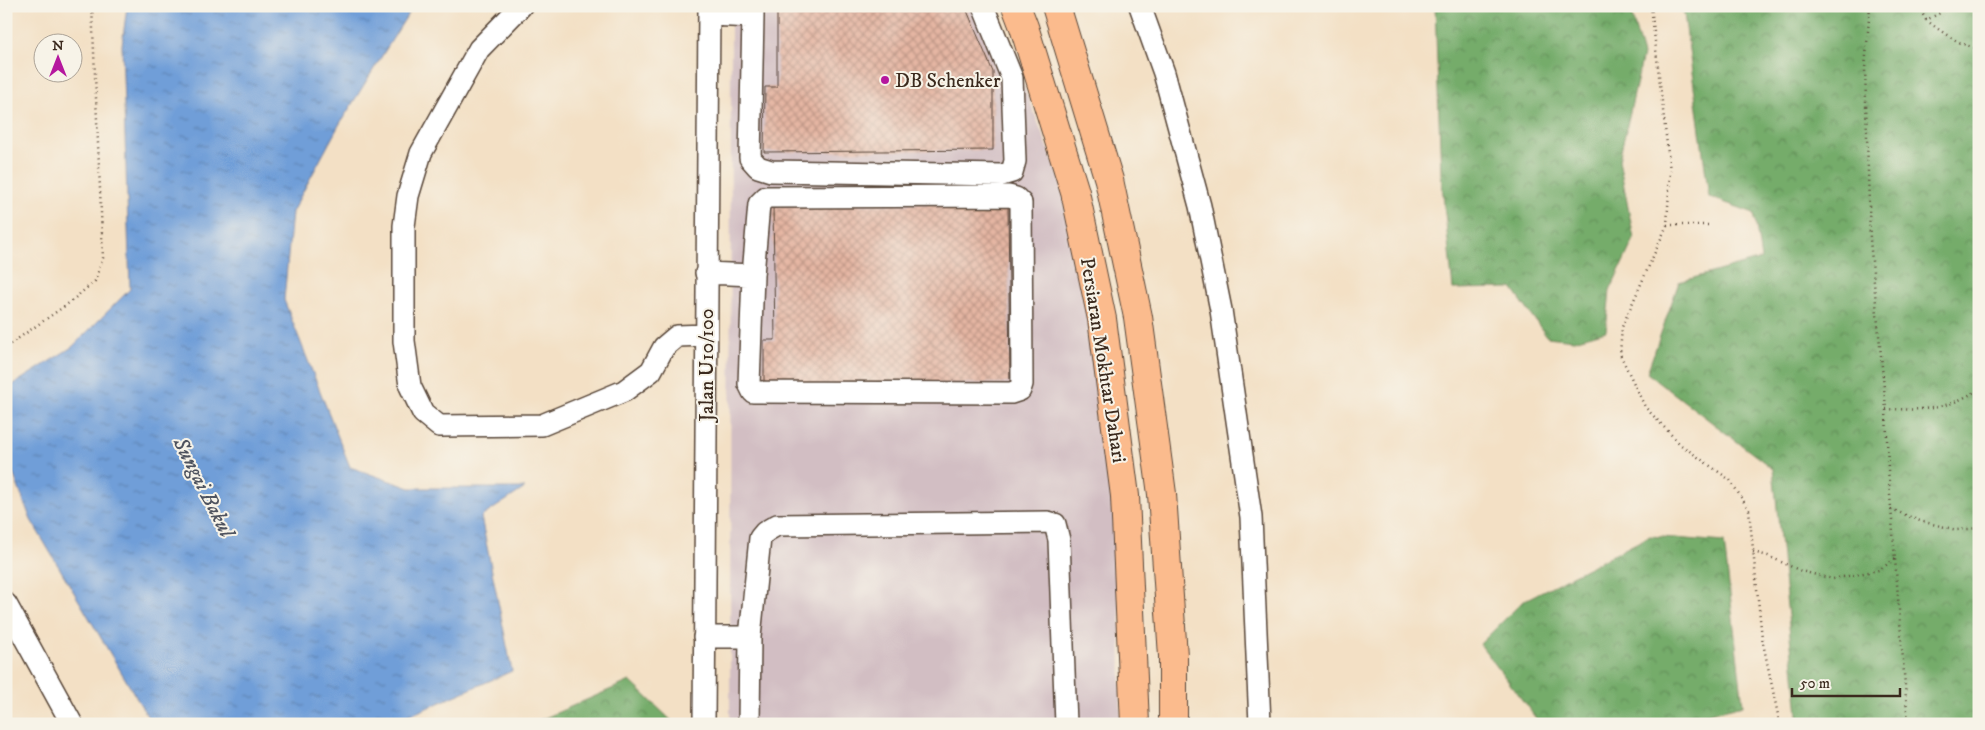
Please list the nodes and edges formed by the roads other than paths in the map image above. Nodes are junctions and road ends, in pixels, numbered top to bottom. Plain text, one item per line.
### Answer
1 (521, 6) edge
2 (983, 6) edge
3 (1016, 6) edge
4 (1056, 6) edge
5 (1140, 6) edge
6 (709, 11) edge
7 (753, 11) edge
8 (706, 273) junction
9 (752, 275) junction
10 (706, 335) junction
11 (6, 604) edge
12 (750, 636) junction
13 (704, 637) junction
14 (72, 724) edge
15 (704, 724) edge
16 (749, 724) edge
17 (1066, 724) edge
18 (1135, 724) edge
19 (1173, 724) edge
20 (1260, 724) edge

1 - 10 street
2 - 7 street
3 - 18 main road, Persiaran Mokhtar Dahari
4 - 19 main road, Persiaran Mokhtar Dahari
5 - 20 street
6 - 7 street
6 - 8 street, Jalan U10/100
8 - 9 street
8 - 10 street, Jalan U10/100
9 - 9 street
10 - 13 street, Jalan U10/100
11 - 14 street
12 - 13 street
12 - 16 street
12 - 17 street
13 - 15 street, Jalan U10/100

